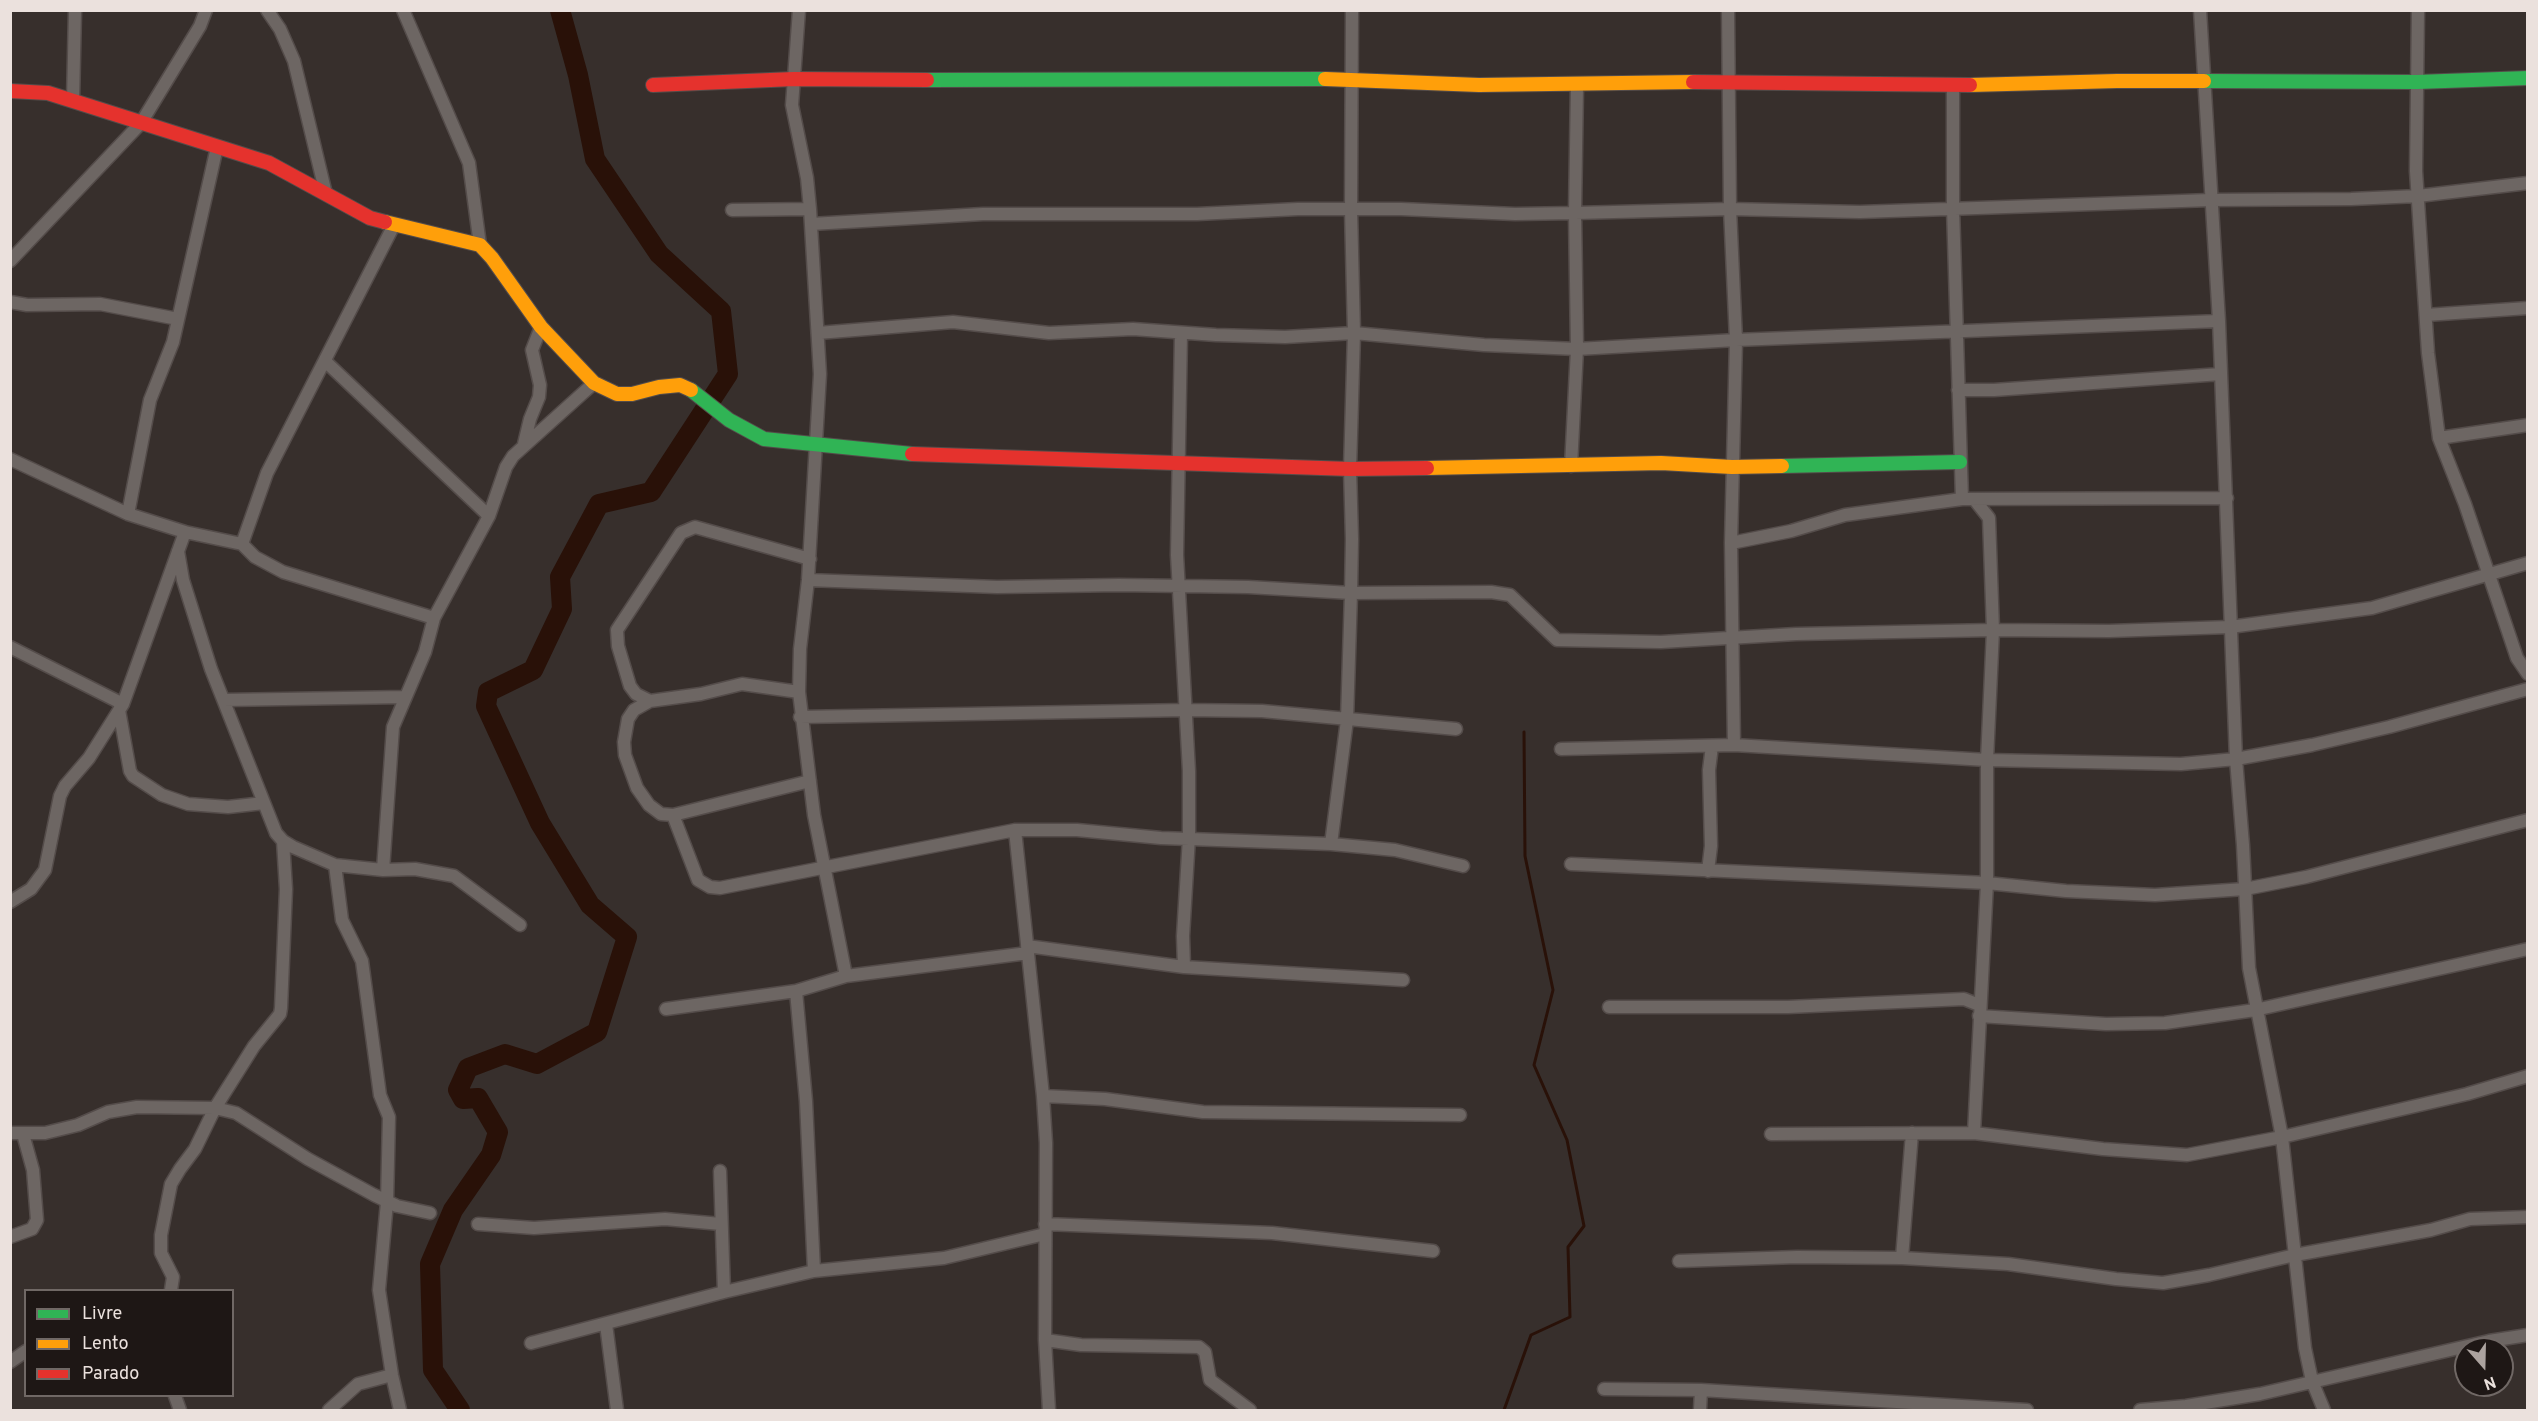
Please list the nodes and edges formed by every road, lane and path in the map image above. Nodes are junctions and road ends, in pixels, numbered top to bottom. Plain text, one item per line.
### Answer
1 (75, 10) edge
2 (206, 10) edge
3 (267, 10) edge
4 (403, 10) edge
5 (798, 10) edge
6 (1352, 10) edge
7 (1728, 10) edge
8 (2200, 10) edge
9 (2418, 10) edge
10 (2528, 78) edge
11 (794, 79) junction
12 (1352, 79) junction
13 (1728, 81) junction
14 (2204, 81) junction
15 (2417, 82) junction
16 (653, 85) dead end
17 (1577, 86) junction
18 (1953, 86) junction
19 (10, 91) edge
20 (73, 101) junction
21 (141, 123) junction
22 (218, 147) junction
23 (2528, 183) edge
24 (326, 194) junction
25 (2418, 196) junction
26 (2211, 200) junction
27 (1953, 208) junction
28 (810, 209) junction
29 (1730, 209) junction
30 (732, 210) dead end
31 (1351, 210) junction
32 (1575, 213) junction
33 (811, 224) junction
34 (394, 225) junction
35 (480, 245) junction
36 (10, 261) edge
37 (10, 302) edge
38 (2528, 309) edge
39 (2426, 315) junction
40 (178, 319) junction
41 (2219, 321) junction
42 (541, 327) junction
43 (1956, 332) junction
44 (818, 333) junction
45 (1181, 333) junction
46 (1354, 333) junction
47 (1736, 340) junction
48 (1577, 349) junction
49 (325, 361) junction
50 (2221, 374) junction
51 (594, 383) junction
52 (1958, 390) junction
53 (2528, 425) edge
54 (2439, 438) junction
55 (525, 444) junction
56 (816, 444) junction
57 (10, 459) edge
58 (1179, 462) junction
59 (1960, 462) junction
60 (1571, 466) junction
61 (1732, 467) junction
62 (1350, 469) junction
63 (2005, 498) junction
64 (2227, 498) junction
65 (1968, 499) junction
66 (128, 514) junction
67 (489, 516) junction
68 (1989, 518) junction
69 (185, 532) junction
70 (1731, 543) junction
71 (242, 544) junction
72 (178, 550) junction
73 (810, 559) junction
74 (2528, 563) edge
75 (2489, 575) junction
76 (808, 580) junction
77 (1179, 586) junction
78 (1351, 592) junction
79 (434, 618) junction
80 (2230, 627) junction
81 (1993, 630) junction
82 (1732, 638) junction
83 (10, 647) edge
84 (2528, 674) edge
85 (2528, 689) edge
86 (799, 692) junction
87 (405, 697) junction
88 (224, 700) junction
89 (650, 701) junction
90 (121, 707) junction
91 (1186, 710) junction
92 (800, 717) junction
93 (1347, 720) junction
94 (1456, 729) dead end
95 (1734, 745) junction
96 (1712, 746) junction
97 (1562, 750) dead end
98 (2236, 759) junction
99 (1987, 760) junction
100 (810, 782) junction
101 (264, 803) junction
102 (673, 815) junction
103 (2528, 820) edge
104 (1015, 830) junction
105 (1189, 837) junction
106 (283, 841) junction
107 (1330, 844) junction
108 (1571, 864) dead end
109 (335, 865) junction
110 (1463, 866) dead end
111 (826, 867) junction
112 (383, 870) junction
113 (1708, 871) junction
114 (1987, 883) junction
115 (2245, 889) junction
116 (10, 902) edge
117 (520, 925) dead end
118 (2528, 949) edge
119 (1027, 950) junction
120 (1184, 967) junction
121 (846, 976) junction
122 (1403, 980) dead end
123 (1980, 987) junction
124 (796, 991) junction
125 (1964, 999) junction
126 (1609, 1007) dead end
127 (666, 1009) dead end
128 (2255, 1010) junction
129 (1979, 1011) junction
130 (2528, 1076) edge
131 (1043, 1096) junction
132 (215, 1108) junction
133 (1460, 1115) dead end
134 (1912, 1133) junction
135 (1974, 1133) junction
136 (17, 1134) edge
137 (1771, 1134) dead end
138 (2282, 1137) junction
139 (720, 1171) dead end
140 (387, 1202) junction
141 (429, 1213) dead end
142 (2528, 1217) edge
143 (478, 1224) dead end
144 (721, 1224) junction
145 (1045, 1229) junction
146 (10, 1237) edge
147 (1433, 1251) dead end
148 (2295, 1255) junction
149 (1902, 1258) junction
150 (1679, 1261) dead end
151 (814, 1271) junction
152 (171, 1289) edge
153 (724, 1292) junction
154 (606, 1324) junction
155 (2528, 1335) edge
156 (1046, 1340) junction
157 (531, 1343) dead end
158 (24, 1352) edge
159 (10, 1362) edge
160 (392, 1375) junction
161 (2312, 1381) junction
162 (1604, 1389) dead end
163 (1701, 1390) junction
164 (329, 1410) edge
165 (400, 1410) edge
166 (616, 1410) edge
167 (1049, 1410) edge
168 (1250, 1410) edge
169 (1700, 1410) edge
170 (2027, 1410) edge
171 (2140, 1410) edge
172 (2324, 1410) edge

1 - 20 street
2 - 21 street
3 - 24 street
4 - 35 street
5 - 11 street
6 - 12 street
7 - 13 street
8 - 14 street
9 - 15 street
10 - 15 street
11 - 12 street
11 - 16 street
11 - 28 street
12 - 17 street
12 - 31 street
13 - 17 street
13 - 18 street
13 - 29 street
14 - 15 street
14 - 18 street
14 - 26 street
15 - 25 street
17 - 32 street
18 - 27 street
19 - 20 street
20 - 21 street
21 - 22 street
21 - 36 street
22 - 24 street
22 - 40 street
23 - 25 street
24 - 34 street
25 - 26 street
25 - 39 street
26 - 27 street
26 - 41 street
27 - 29 street
27 - 43 street
28 - 30 street
28 - 33 street
29 - 32 street
29 - 47 street
31 - 32 street
31 - 33 street
31 - 46 street
32 - 48 street
33 - 44 street
34 - 35 street
34 - 49 street
35 - 42 street
37 - 40 street
38 - 39 street
39 - 54 street
40 - 66 street
41 - 43 street
41 - 50 street
42 - 51 street
42 - 55 street
43 - 47 street
43 - 52 street
44 - 45 street
44 - 56 street
45 - 46 street
45 - 58 street
46 - 48 street
46 - 62 street
47 - 48 street
47 - 61 street
48 - 60 street
49 - 67 street
49 - 71 street
50 - 52 street
50 - 64 street
51 - 55 street
51 - 56 street
52 - 59 street
53 - 54 street
54 - 75 street
55 - 67 street
56 - 58 street
56 - 73 street
57 - 66 street
58 - 62 street
58 - 77 street
59 - 61 street
59 - 65 street
60 - 61 street
60 - 62 street
61 - 70 street
62 - 78 street
63 - 64 street
63 - 65 street
63 - 68 street
64 - 80 street
65 - 68 street
65 - 70 street
66 - 69 street
67 - 79 street
68 - 81 street
69 - 71 street
69 - 72 street
70 - 82 street
71 - 79 street
72 - 88 street
72 - 90 street
73 - 76 street
73 - 89 street
74 - 75 street
75 - 80 street
75 - 84 street
76 - 77 street
76 - 86 street
77 - 78 street
77 - 91 street
78 - 82 street
78 - 93 street
79 - 87 street
80 - 81 street
80 - 98 street
81 - 82 street
81 - 99 street
82 - 95 street
83 - 90 street
85 - 98 street
86 - 89 street
86 - 92 street
87 - 88 street
87 - 112 street
88 - 101 street
89 - 102 street
90 - 101 street
90 - 116 street
91 - 92 street
91 - 93 street
91 - 105 street
92 - 100 street
93 - 94 street
93 - 107 street
95 - 96 street
95 - 99 street
96 - 97 street
96 - 113 street
98 - 99 street
98 - 115 street
99 - 114 street
100 - 102 street
100 - 111 street
101 - 106 street
102 - 111 street
103 - 115 street
104 - 105 street
104 - 111 street
104 - 119 street
105 - 107 street
105 - 120 street
106 - 109 street
106 - 132 street
107 - 110 street
108 - 113 street
109 - 112 street
109 - 140 street
111 - 121 street
112 - 117 street
113 - 114 street
114 - 115 street
114 - 123 street
115 - 128 street
118 - 128 street
119 - 120 street
119 - 121 street
119 - 131 street
120 - 122 street
121 - 124 street
123 - 125 street
123 - 129 street
124 - 127 street
124 - 151 street
125 - 126 street
125 - 129 street
128 - 129 street
128 - 138 street
129 - 135 street
130 - 138 street
131 - 133 street
131 - 145 street
132 - 136 street
132 - 140 street
132 - 152 street
134 - 135 street
134 - 137 street
134 - 149 street
135 - 138 street
136 - 146 street
138 - 148 street
139 - 144 street
140 - 141 street
140 - 160 street
142 - 148 street
143 - 144 street
144 - 153 street
145 - 147 street
145 - 151 street
145 - 156 street
148 - 149 street
148 - 161 street
149 - 150 street
151 - 153 street
153 - 154 street
154 - 157 street
154 - 166 street
155 - 161 street
156 - 167 street
156 - 168 street
158 - 159 street
160 - 164 street
160 - 165 street
161 - 171 street
161 - 172 street
162 - 163 street
163 - 169 street
163 - 170 street

